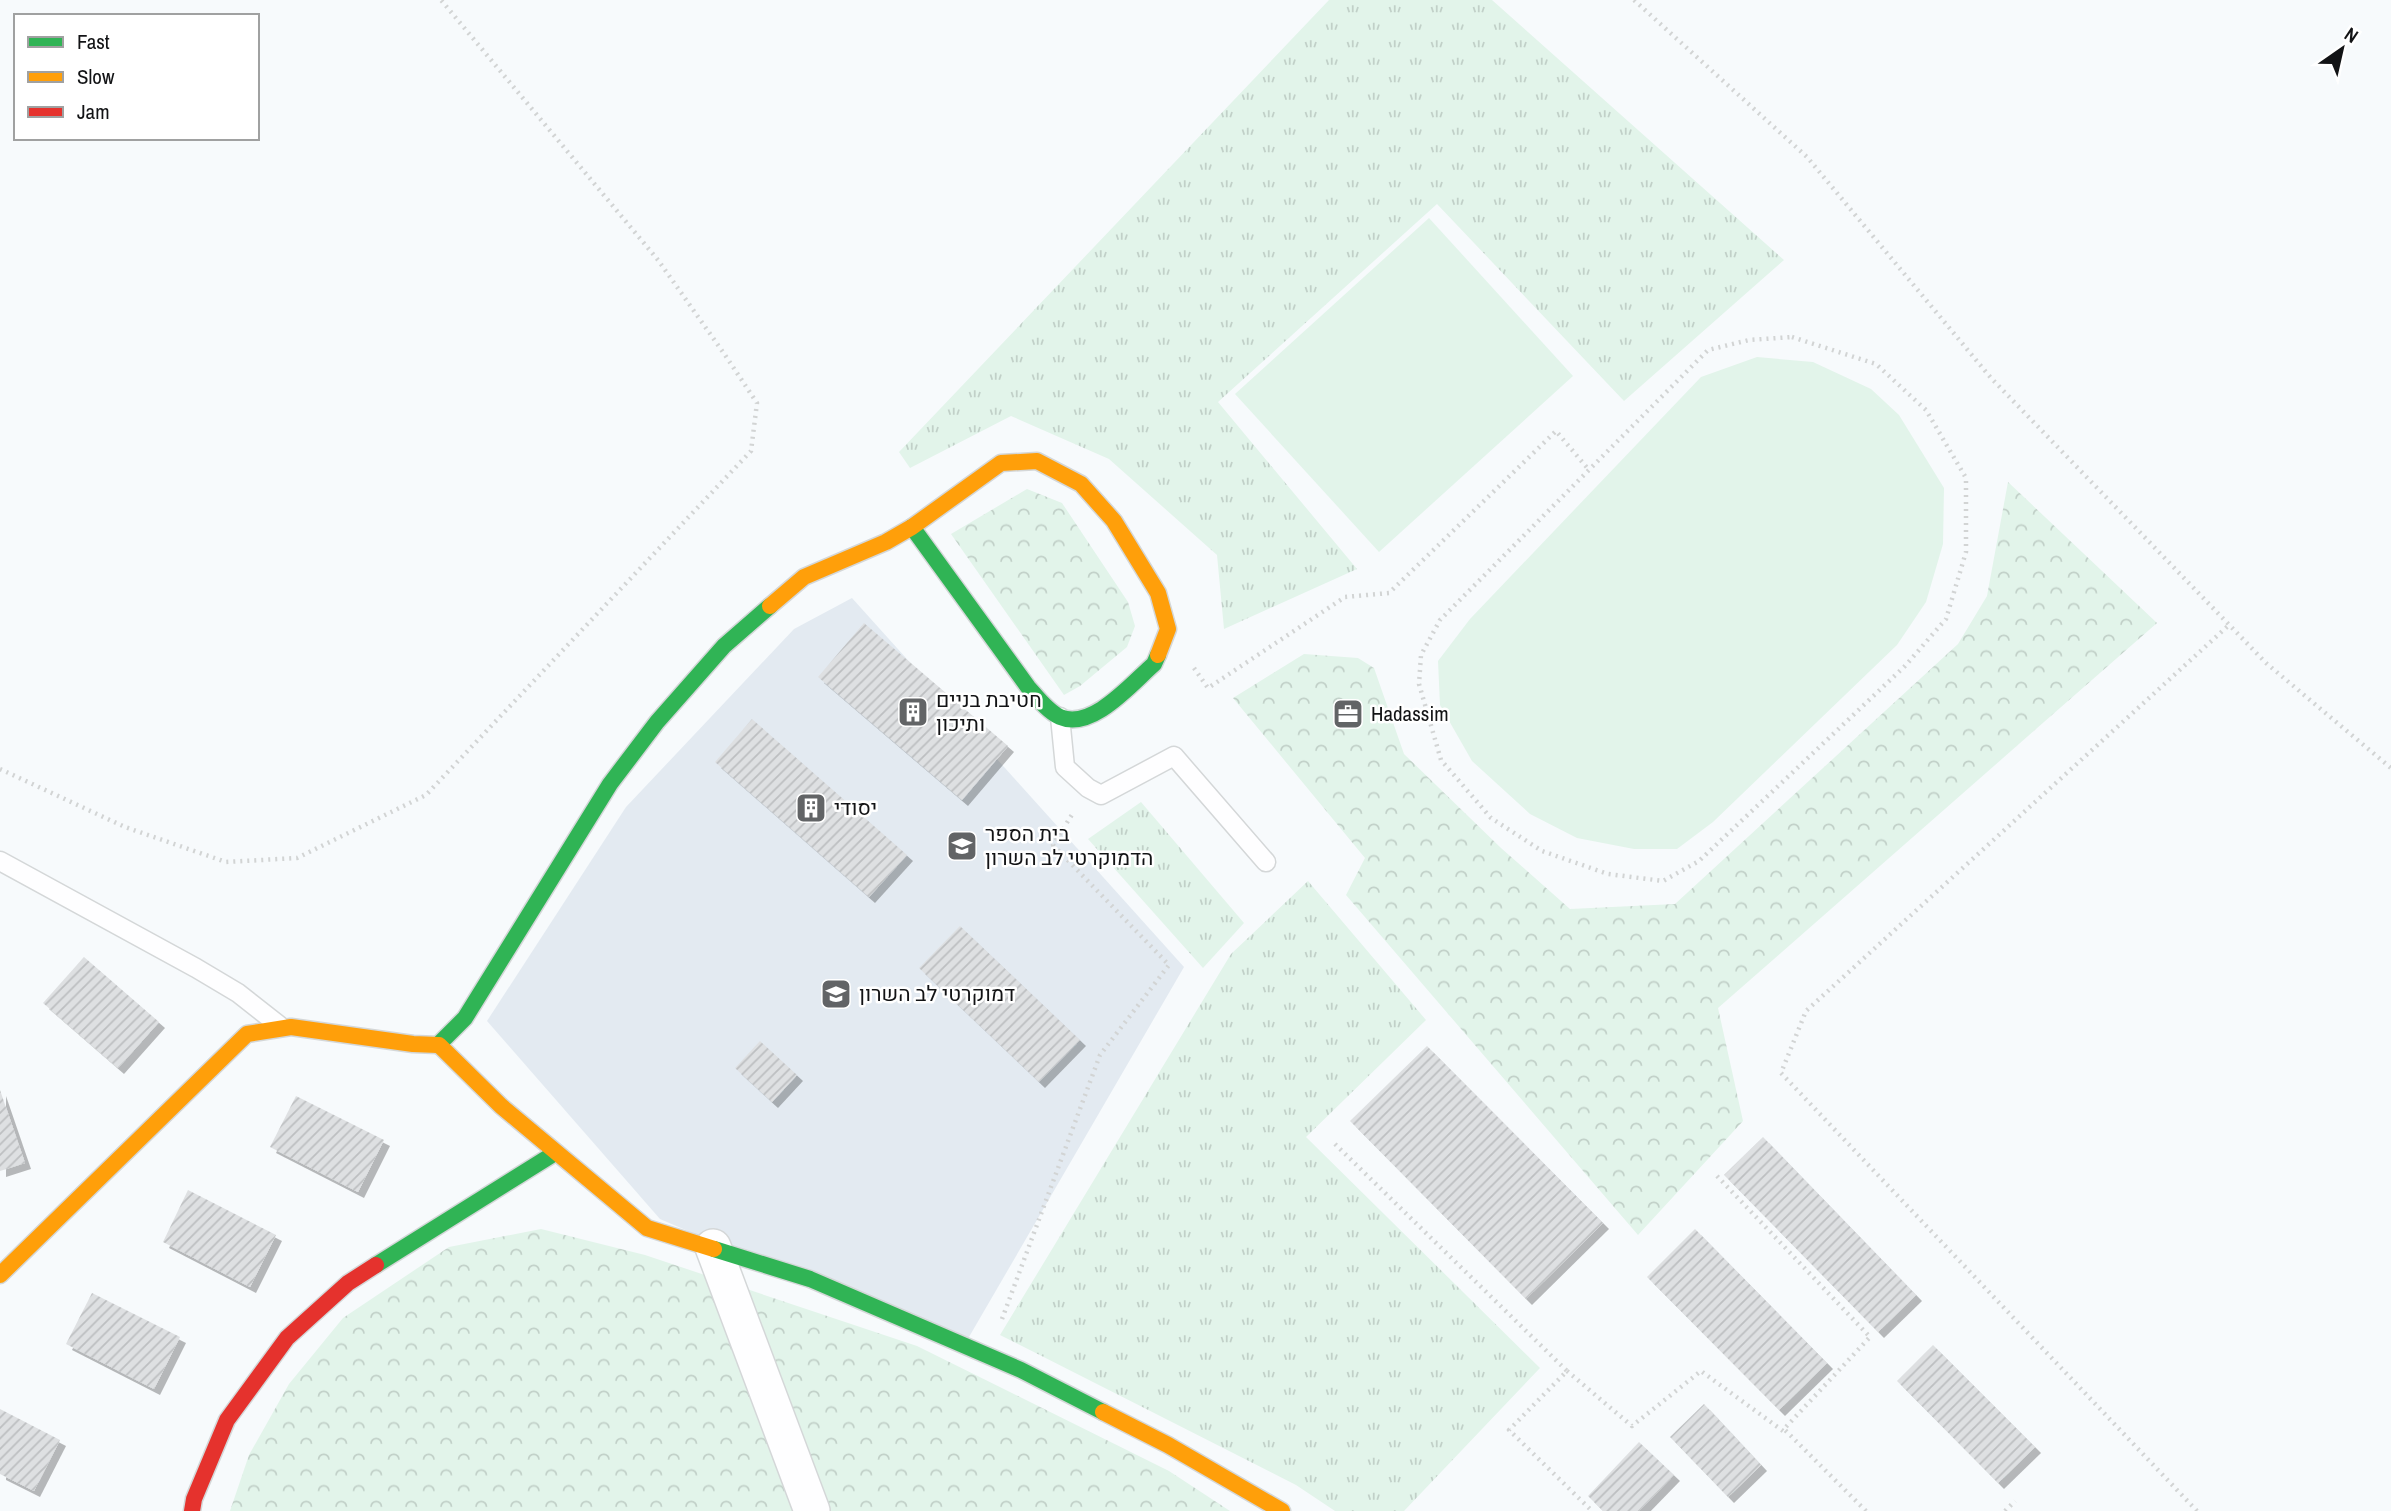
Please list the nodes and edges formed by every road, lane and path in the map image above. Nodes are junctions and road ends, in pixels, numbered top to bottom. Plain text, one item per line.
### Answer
1 (441, 0) edge
2 (1634, 0) edge
3 (1590, 470) junction
4 (912, 527) junction
5 (2229, 625) junction
6 (1168, 629) junction
7 (1060, 717) junction
8 (2391, 768) edge
9 (0, 769) edge
10 (1088, 788) junction
11 (0, 861) edge
12 (1266, 862) dead end
13 (283, 1028) junction
14 (439, 1045) junction
15 (1335, 1144) dead end
16 (555, 1153) junction
17 (1717, 1176) dead end
18 (713, 1247) junction
19 (0, 1275) edge
20 (988, 1356) junction
21 (1567, 1371) junction
22 (1789, 1436) junction
23 (2015, 1501) dead end
24 (192, 1511) edge
25 (812, 1511) edge
26 (1282, 1511) edge
27 (1592, 1511) edge
28 (1866, 1511) edge
29 (2006, 1511) edge
30 (2197, 1511) edge

1 - 9 path
2 - 5 path
3 - 3 path
3 - 6 path
4 - 6 street
4 - 7 street
4 - 14 street
5 - 8 path
5 - 30 path
6 - 7 street
7 - 10 lane
10 - 12 lane
10 - 20 path
11 - 13 lane
13 - 14 street
13 - 19 street
14 - 16 street
15 - 21 path
16 - 18 street
16 - 24 street
17 - 22 path
18 - 20 street
18 - 25 street
20 - 26 street
21 - 22 path
21 - 27 path
22 - 28 path
23 - 29 path

